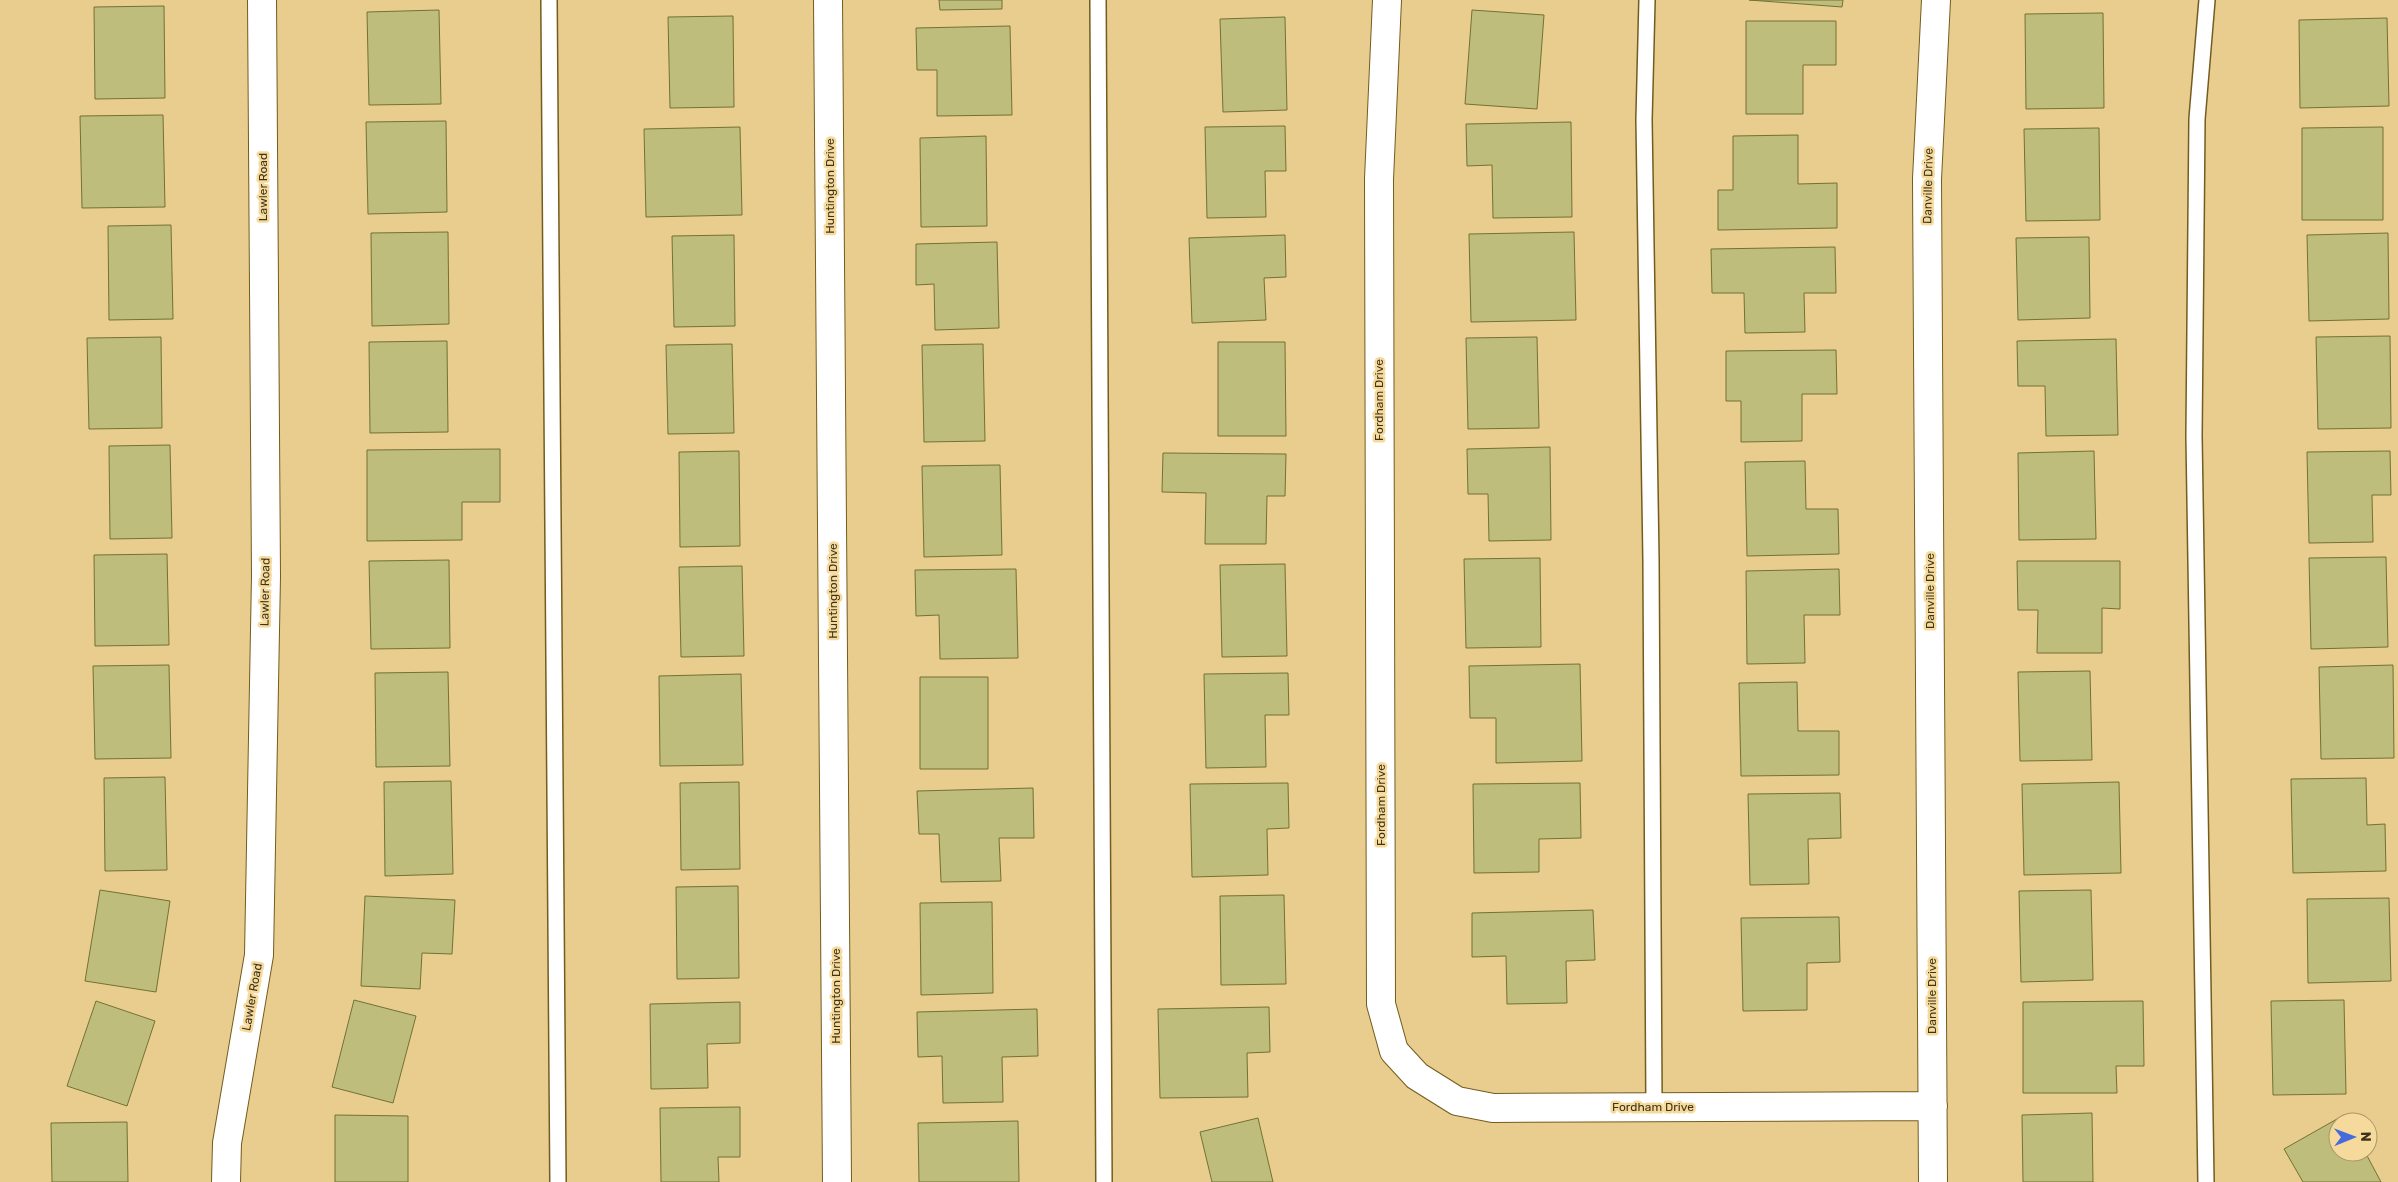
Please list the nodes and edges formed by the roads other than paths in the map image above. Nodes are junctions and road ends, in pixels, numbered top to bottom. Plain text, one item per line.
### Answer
1 (262, 0) edge
2 (549, 0) edge
3 (828, 0) edge
4 (1098, 0) edge
5 (1387, 0) edge
6 (1647, 0) edge
7 (1936, 0) edge
8 (2207, 0) edge
9 (1933, 1106) junction
10 (1654, 1108) junction
11 (226, 1182) edge
12 (558, 1182) edge
13 (837, 1182) edge
14 (1104, 1182) edge
15 (1933, 1182) edge
16 (2206, 1182) edge

1 - 11 street, Lawler Road
2 - 12 lane
3 - 13 street, Huntington Drive
4 - 14 lane
5 - 10 street, Fordham Drive
6 - 10 lane
7 - 9 street, Danville Drive
8 - 16 lane
9 - 10 street, Fordham Drive
9 - 15 street, Danville Drive

